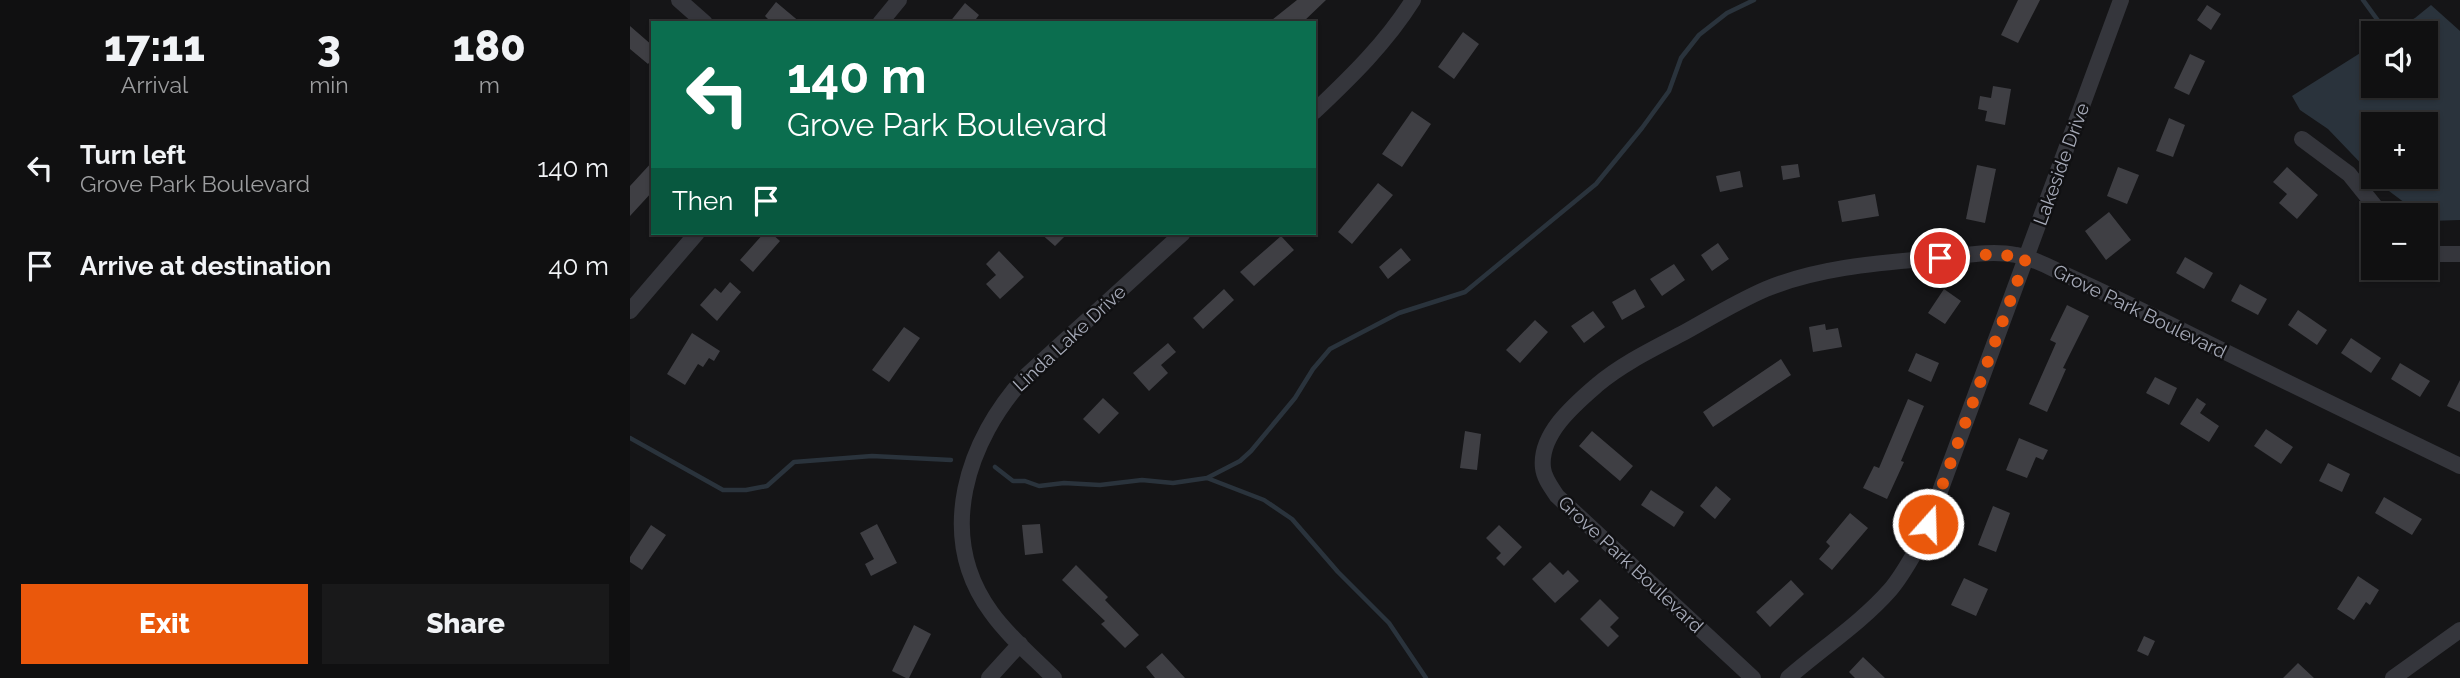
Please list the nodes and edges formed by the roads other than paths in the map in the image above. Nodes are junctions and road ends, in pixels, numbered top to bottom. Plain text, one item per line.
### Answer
1 (679, 0) edge
2 (899, 0) edge
3 (1413, 0) edge
4 (2121, 0) edge
5 (703, 21) edge
6 (882, 21) edge
7 (1316, 110) edge
8 (2302, 139) dead end
9 (2372, 203) edge
10 (695, 235) edge
11 (1181, 235) edge
12 (2438, 254) edge
13 (2460, 254) edge
14 (2026, 258) junction
15 (630, 311) edge
16 (2460, 466) edge
17 (2460, 630) edge
18 (1020, 644) junction
19 (989, 678) edge
20 (1054, 678) edge
21 (1753, 678) edge
22 (1788, 678) edge
23 (2393, 678) edge

1 - 5 street
2 - 6 street
3 - 7 street
4 - 14 street, Lakeside Drive
8 - 9 street
10 - 15 street
11 - 18 street, Linda Lake Drive
12 - 13 street
14 - 16 street, Grove Park Boulevard
14 - 21 street, Grove Park Boulevard
14 - 22 street, Lakeside Drive
17 - 23 street
18 - 19 street
18 - 20 street, Linda Lake Drive

